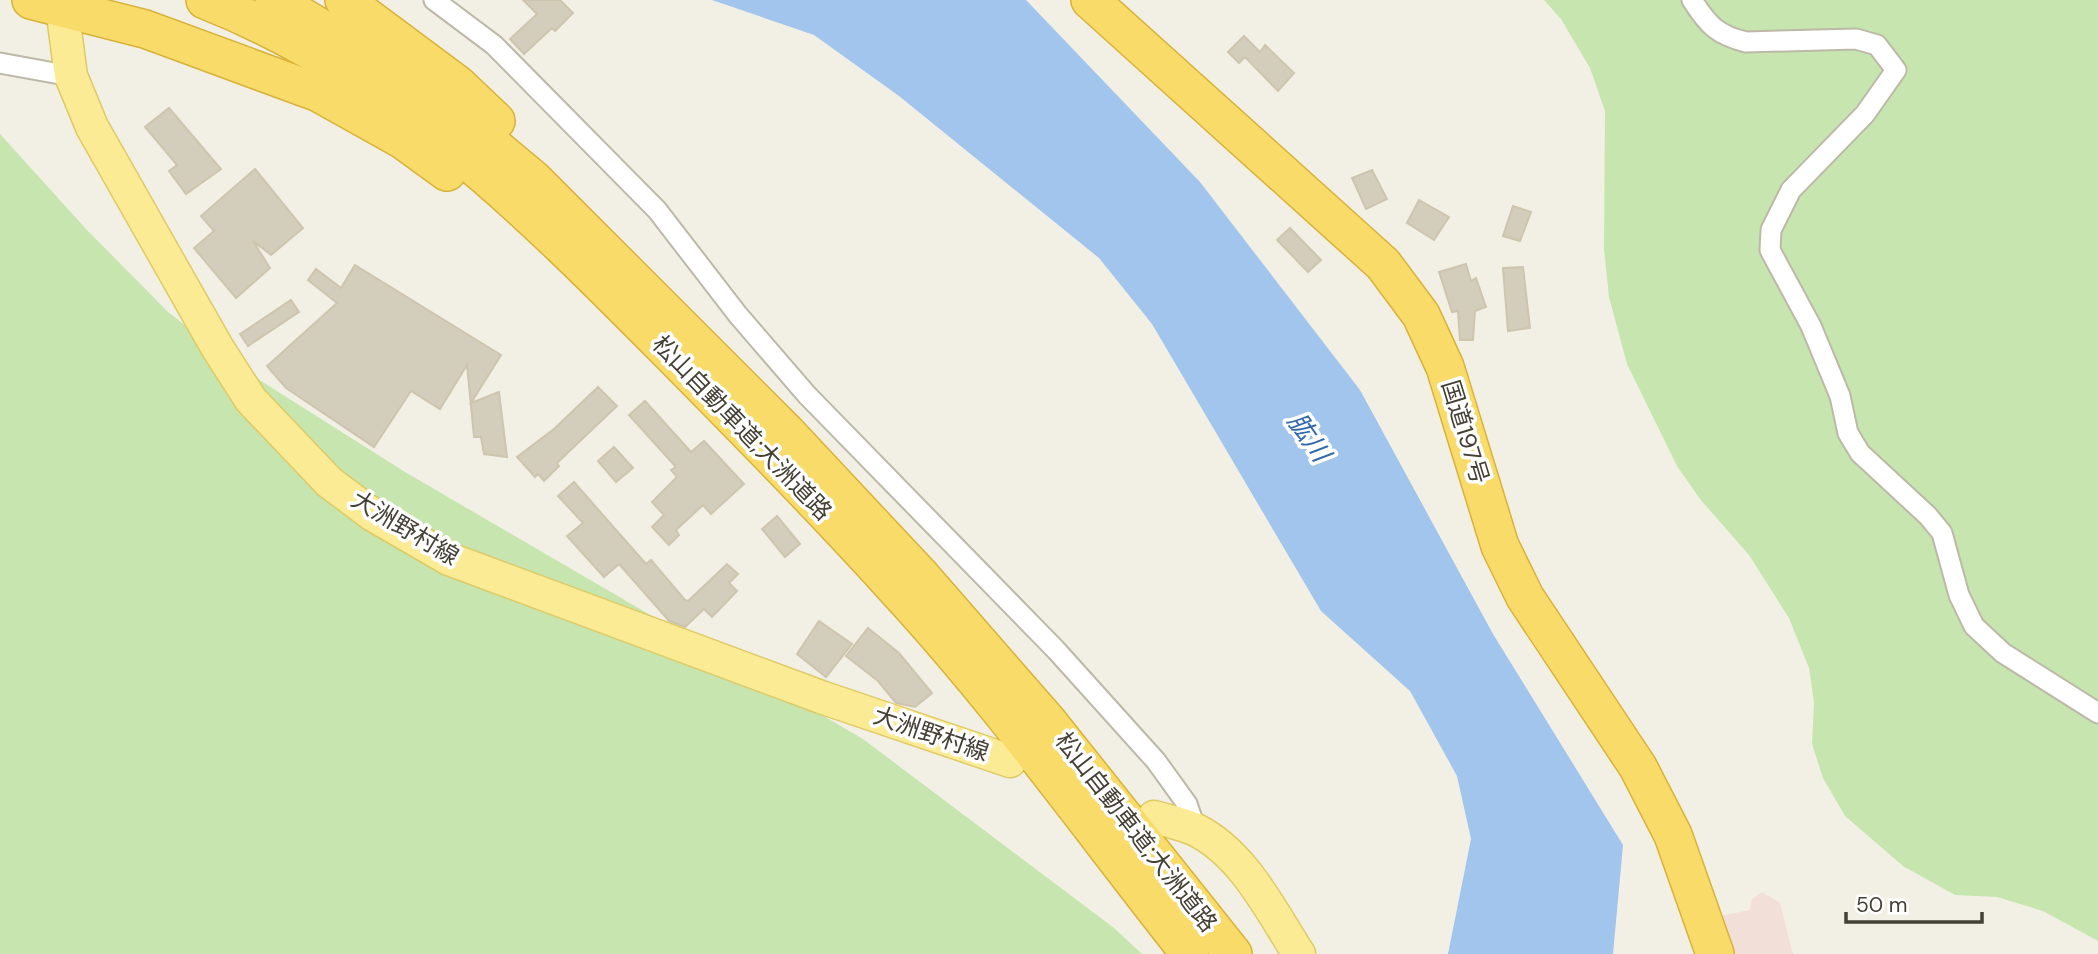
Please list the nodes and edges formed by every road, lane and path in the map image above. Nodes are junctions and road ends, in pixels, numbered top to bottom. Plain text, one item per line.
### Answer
1 (205, 0) edge
2 (274, 0) edge
3 (344, 0) edge
4 (434, 0) edge
5 (1090, 0) edge
6 (1692, 0) edge
7 (51, 3) edge
8 (0, 63) edge
9 (71, 76) junction
10 (698, 363) junction
11 (2098, 713) edge
12 (1010, 761) dead end
13 (1154, 817) dead end
14 (1196, 830) junction
15 (1190, 954) edge
16 (1233, 954) edge
17 (1299, 954) edge
18 (1715, 954) edge

1 - 10 highway, 松山自動車道;大洲道路
2 - 10 highway, 松山自動車道;大洲道路
3 - 10 highway
4 - 14 street
5 - 18 highway, 国道197号
6 - 11 street
7 - 9 main road, 大洲野村線
7 - 10 highway
8 - 9 street
9 - 12 main road, 大洲野村線
10 - 15 highway, 松山自動車道;大洲道路
10 - 16 highway, 松山自動車道;大洲道路
13 - 14 main road
14 - 17 main road

